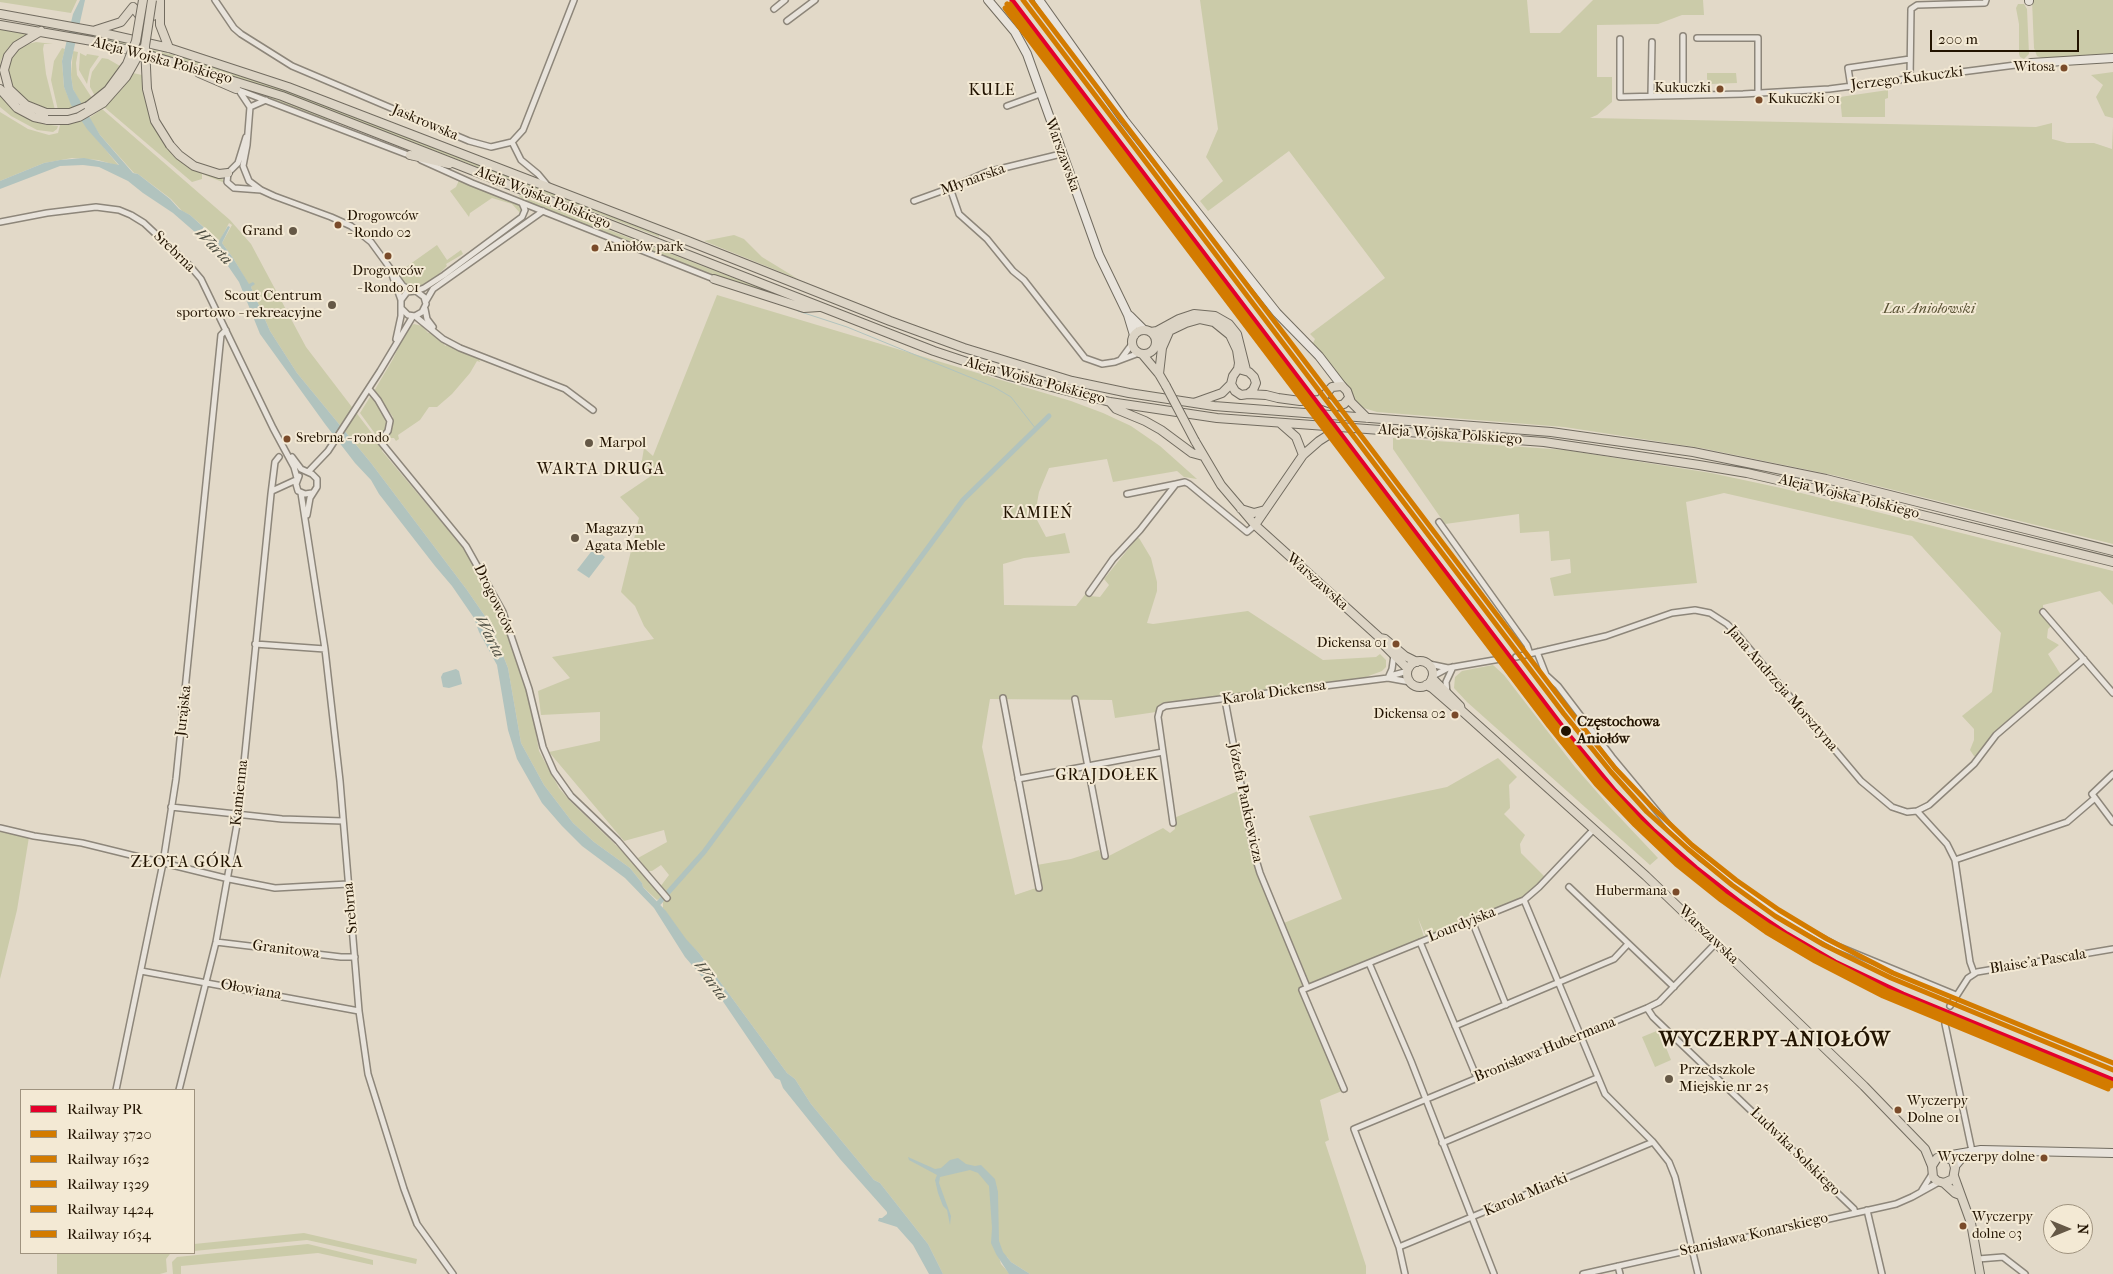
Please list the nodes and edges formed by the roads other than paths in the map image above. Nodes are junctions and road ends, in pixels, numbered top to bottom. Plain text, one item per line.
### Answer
1 (144, 0) edge
2 (152, 0) edge
3 (216, 0) edge
4 (574, 0) edge
5 (785, 0) edge
6 (815, 0) edge
7 (988, 0) edge
8 (1986, 0) edge
9 (1041, 2) edge
10 (133, 3) edge
11 (160, 4) edge
12 (774, 9) dead end
13 (0, 14) edge
14 (787, 21) dead end
15 (0, 25) edge
16 (94, 31) junction
17 (41, 32) junction
18 (1683, 36) dead end
19 (1697, 38) dead end
20 (1620, 39) dead end
21 (1652, 42) dead end
22 (145, 46) junction
23 (168, 48) junction
24 (2113, 58) edge
25 (1910, 59) junction
26 (2031, 64) joint
27 (184, 65) junction
28 (1910, 79) junction
29 (1851, 87) junction
30 (0, 88) edge
31 (236, 89) junction
32 (1758, 93) junction
33 (1040, 94) junction
34 (1683, 94) junction
35 (1651, 96) junction
36 (266, 100) junction
37 (1007, 106) dead end
38 (250, 107) junction
39 (47, 117) junction
40 (247, 135) junction
41 (512, 142) junction
42 (1062, 154) junction
43 (410, 155) junction
44 (465, 167) junction
45 (231, 171) junction
46 (245, 174) junction
47 (240, 187) junction
48 (548, 187) junction
49 (950, 188) junction
50 (261, 190) junction
51 (914, 201) dead end
52 (522, 202) junction
53 (543, 211) junction
54 (0, 222) edge
55 (386, 262) junction
56 (714, 279) joint
57 (414, 291) junction
58 (401, 300) junction
59 (426, 301) junction
60 (821, 307) junction
61 (401, 308) junction
62 (425, 309) junction
63 (1128, 315) junction
64 (414, 316) junction
65 (226, 330) junction
66 (1148, 331) junction
67 (1169, 332) junction
68 (437, 334) junction
69 (1134, 335) junction
70 (1157, 341) junction
71 (395, 344) junction
72 (1132, 344) junction
73 (1154, 350) junction
74 (1141, 354) junction
75 (1121, 359) junction
76 (1246, 370) junction
77 (1159, 371) junction
78 (1237, 372) junction
79 (1331, 374) junction
80 (1231, 384) junction
81 (1256, 384) junction
82 (1342, 386) junction
83 (369, 389) junction
84 (1329, 390) junction
85 (1248, 394) junction
86 (1266, 395) junction
87 (1349, 398) junction
88 (1320, 400) junction
89 (1110, 402) junction
90 (1330, 402) junction
91 (1192, 404) junction
92 (592, 410) dead end
93 (1367, 418) junction
94 (1280, 423) junction
95 (1341, 427) junction
96 (281, 443) junction
97 (328, 451) junction
98 (1203, 456) junction
99 (1303, 456) junction
100 (279, 457) dead end
101 (307, 472) junction
102 (297, 479) junction
103 (317, 479) junction
104 (1176, 484) junction
105 (279, 486) junction
106 (272, 491) junction
107 (300, 492) junction
108 (312, 493) junction
109 (1127, 494) dead end
110 (1240, 509) junction
111 (1265, 510) junction
112 (1439, 522) dead end
113 (306, 525) junction
114 (1255, 525) junction
115 (2113, 551) edge
116 (2113, 562) edge
117 (1089, 593) dead end
118 (2042, 612) dead end
119 (1380, 638) junction
120 (255, 644) junction
121 (325, 649) junction
122 (1537, 652) junction
123 (1394, 654) junction
124 (1530, 654) junction
125 (1516, 657) dead end
126 (1506, 658) dead end
127 (2084, 659) junction
128 (1416, 662) junction
129 (1429, 664) junction
130 (1450, 667) junction
131 (1408, 670) junction
132 (1389, 677) junction
133 (1433, 677) junction
134 (1410, 682) junction
135 (1426, 686) junction
136 (1447, 693) junction
137 (2113, 693) edge
138 (1003, 698) dead end
139 (1075, 699) dead end
140 (1224, 700) junction
141 (1461, 710) junction
142 (1163, 752) junction
143 (1088, 766) junction
144 (2113, 774) edge
145 (1018, 779) junction
146 (2095, 798) junction
147 (171, 808) junction
148 (1916, 811) junction
149 (239, 813) junction
150 (343, 821) junction
151 (2113, 822) edge
152 (1173, 823) dead end
153 (0, 828) edge
154 (1594, 829) junction
155 (1105, 856) dead end
156 (1955, 860) junction
157 (163, 863) junction
158 (229, 880) junction
159 (348, 884) junction
160 (1569, 887) dead end
161 (1039, 888) dead end
162 (665, 897) dead end
163 (1524, 900) junction
164 (1472, 921) junction
165 (216, 942) junction
166 (1420, 942) junction
167 (1716, 943) junction
168 (1628, 944) junction
169 (2113, 949) edge
170 (355, 957) junction
171 (1369, 963) junction
172 (141, 971) junction
173 (1974, 973) junction
174 (205, 982) junction
175 (1558, 983) junction
176 (1307, 987) junction
177 (1674, 987) junction
178 (1956, 995) junction
179 (1506, 1004) junction
180 (1950, 1006) dead end
181 (1647, 1008) junction
182 (359, 1011) junction
183 (1946, 1016) dead end
184 (1455, 1026) junction
185 (1580, 1037) junction
186 (1477, 1078) junction
187 (1597, 1078) junction
188 (116, 1089) edge
189 (179, 1089) edge
190 (1344, 1089) dead end
191 (1426, 1100) junction
192 (1653, 1142) junction
193 (1442, 1143) junction
194 (1925, 1149) junction
195 (1969, 1152) junction
196 (2113, 1153) edge
197 (1945, 1156) junction
198 (1955, 1166) junction
199 (1932, 1170) junction
200 (1954, 1176) junction
201 (1941, 1183) junction
202 (1922, 1190) junction
203 (1960, 1195) junction
204 (1867, 1210) junction
205 (1855, 1212) junction
206 (1471, 1218) junction
207 (1399, 1247) junction
208 (1693, 1249) junction
209 (1978, 1259) junction
210 (1618, 1266) junction
211 (453, 1274) edge
212 (1405, 1274) edge
213 (1494, 1274) edge
214 (1583, 1274) edge
215 (1620, 1274) edge
216 (1698, 1274) edge
217 (1882, 1274) edge
218 (1980, 1274) edge
219 (2025, 1274) edge

1 - 39 main road, bridge
2 - 22 main road, bridge
3 - 41 street, Jaskrowska
4 - 41 street
5 - 12 street
6 - 14 street
7 - 33 street, Warszawska
8 - 25 street
9 - 79 street
10 - 11 main road
10 - 16 main road
11 - 23 main road
13 - 16 main road, Aleja Wojska Polskiego
15 - 17 main road, Aleja Wojska Polskiego
16 - 23 main road, Aleja Wojska Polskiego
17 - 27 main road, Aleja Wojska Polskiego
17 - 39 main road
18 - 34 street
19 - 32 street
20 - 35 street, Jerzego Kukuczki
21 - 35 street
22 - 39 main road, bridge
22 - 45 main road, bridge
23 - 48 main road, Aleja Wojska Polskiego
24 - 26 street
25 - 28 street
25 - 29 street
26 - 28 street, Jerzego Kukuczki
27 - 31 main road
27 - 44 main road, Aleja Wojska Polskiego
28 - 29 street, Jerzego Kukuczki
29 - 32 street, Jerzego Kukuczki
30 - 39 main road
31 - 36 street
31 - 38 street
32 - 34 street, Jerzego Kukuczki
33 - 37 street
33 - 42 street, Warszawska
34 - 35 street, Jerzego Kukuczki
36 - 38 street
36 - 43 street
38 - 40 street
40 - 45 street
40 - 46 street
41 - 48 street
42 - 49 street, Młynarska
42 - 63 street, Warszawska
43 - 44 main road
43 - 52 street
44 - 60 main road, Aleja Wojska Polskiego
45 - 46 street
45 - 47 street
46 - 47 street
46 - 50 street
47 - 50 street
48 - 91 main road, Aleja Wojska Polskiego
49 - 51 street, Młynarska
49 - 75 street
50 - 55 street
52 - 53 street
52 - 57 street
53 - 56 street
53 - 59 street
54 - 65 street, Srebrna
55 - 57 street
55 - 58 street
56 - 60 main road
57 - 58 street
57 - 59 street
58 - 61 street
59 - 62 street
60 - 89 main road, Aleja Wojska Polskiego
61 - 64 street
61 - 71 street
62 - 64 street
62 - 68 street
63 - 66 street, Warszawska
63 - 69 street, Warszawska
64 - 68 street
64 - 71 street
65 - 96 street, Srebrna
65 - 147 street, Jurajska
66 - 69 main road
66 - 70 main road
66 - 76 main road
67 - 70 main road
67 - 77 main road
67 - 78 main road
68 - 92 street
69 - 72 main road
70 - 73 main road
71 - 83 street
72 - 74 main road
72 - 75 street
73 - 74 main road
73 - 77 main road, Warszawska
74 - 75 street
74 - 77 main road, Warszawska
76 - 78 main road
76 - 81 main road
77 - 98 main road, Warszawska, bridge
78 - 80 main road
79 - 82 street
79 - 84 street
80 - 85 main road
80 - 91 main road
81 - 85 main road
81 - 86 main road
82 - 84 main road
82 - 87 main road
83 - 97 street
83 - 162 street, Drogowców
84 - 88 main road
84 - 90 main road
85 - 86 main road
86 - 88 main road
87 - 90 main road
87 - 93 main road
88 - 90 main road
89 - 94 main road, Aleja Wojska Polskiego
89 - 98 main road
91 - 93 main road, Aleja Wojska Polskiego
93 - 115 main road, Aleja Wojska Polskiego
94 - 95 main road, Aleja Wojska Polskiego
94 - 99 main road
95 - 99 main road
95 - 116 main road, Aleja Wojska Polskiego
96 - 101 street, Srebrna
96 - 102 street, Srebrna
97 - 101 street
97 - 103 street
98 - 110 main road, Warszawska
99 - 111 main road
100 - 106 street, Kamienna
101 - 102 street
101 - 103 street
102 - 105 street
102 - 107 street
103 - 108 street
104 - 109 street
104 - 114 street
104 - 117 street
105 - 106 street
105 - 107 street
106 - 120 street, Kamienna
107 - 108 street
107 - 113 street, Srebrna
108 - 113 street, Srebrna
110 - 111 main road
110 - 114 main road, Warszawska
111 - 114 main road
112 - 124 street
113 - 121 street, Srebrna
114 - 119 main road, Warszawska
118 - 127 street
119 - 123 main road, Warszawska
119 - 128 main road, Warszawska
120 - 121 street
120 - 149 street, Kamienna
121 - 150 street, Srebrna
122 - 124 street, Jana Andrzeja Morsztyna
122 - 148 street, Jana Andrzeja Morsztyna
122 - 178 street
123 - 131 main road, Warszawska
123 - 132 street
124 - 125 street, Jana Andrzeja Morsztyna
126 - 130 street
127 - 137 street
127 - 148 street
128 - 129 main road
128 - 131 main road
129 - 130 street
129 - 133 main road
130 - 133 street
130 - 136 street
131 - 132 street, Karola Dickensa
131 - 134 main road
132 - 134 street, Karola Dickensa
132 - 140 street, Karola Dickensa
133 - 135 main road
133 - 136 main road, Warszawska
134 - 135 main road
135 - 141 main road, Warszawska
136 - 141 main road, Warszawska
138 - 145 street
139 - 143 street
140 - 142 street, Karola Dickensa
140 - 176 street, Józefa Pankiewicza
141 - 154 main road, Warszawska
142 - 143 street
142 - 152 street
143 - 145 street
143 - 155 street
144 - 146 street
145 - 161 street
146 - 151 street
146 - 156 street
147 - 149 street
147 - 157 street, Jurajska
148 - 156 street
149 - 150 street
149 - 158 street, Kamienna
150 - 159 street, Srebrna
153 - 157 street
154 - 163 street, Lourdyjska
154 - 167 main road, Warszawska
156 - 173 street
157 - 158 street
157 - 172 street, Jurajska
158 - 159 street
158 - 165 street, Kamienna
159 - 170 street, Srebrna
160 - 168 street
163 - 164 street, Lourdyjska
163 - 175 street
164 - 166 street, Lourdyjska
164 - 179 street
165 - 170 street, Granitowa
165 - 174 street, Kamienna
166 - 171 street, Lourdyjska
166 - 184 street
167 - 177 street, Bronisława Hubermana
167 - 194 main road, Warszawska
168 - 175 street
168 - 177 street
169 - 173 street, Blaise'a Pascala
170 - 182 street, Srebrna
171 - 176 street, Lourdyjska
171 - 191 street
172 - 174 street, Ołowiana
172 - 188 street, Jurajska
173 - 178 street, Blaise'a Pascala
174 - 182 street, Ołowiana
174 - 189 street, Kamienna
175 - 179 street
175 - 185 street
176 - 190 street, Józefa Pankiewicza
177 - 181 street, Bronisława Hubermana
178 - 180 street, Blaise'a Pascala
179 - 184 street
181 - 185 street, Bronisława Hubermana
181 - 205 street, Ludwika Solskiego
182 - 211 street, Srebrna
183 - 195 street
184 - 186 street
185 - 186 street, Bronisława Hubermana
185 - 187 street
186 - 191 street, Bronisława Hubermana
187 - 192 street
187 - 193 street
191 - 193 street
191 - 207 street, Bronisława Hubermana
192 - 206 street, Karola Miarki
192 - 208 street
193 - 206 street
194 - 197 main road, Warszawska
194 - 199 main road, Warszawska
195 - 196 street
195 - 197 street
195 - 198 street
197 - 198 main road
197 - 199 main road
198 - 200 main road
199 - 201 main road
199 - 202 street, Stanisława Konarskiego
200 - 201 main road
200 - 203 main road
201 - 202 street, Stanisława Konarskiego
201 - 203 main road
202 - 204 street, Stanisława Konarskiego
203 - 209 main road
204 - 205 street, Stanisława Konarskiego
204 - 217 street
205 - 208 street, Stanisława Konarskiego
206 - 207 street, Karola Miarki
206 - 213 street
207 - 212 street
208 - 210 street, Stanisława Konarskiego
208 - 216 street
209 - 218 main road
209 - 219 street
210 - 214 street, Stanisława Konarskiego
210 - 215 street

